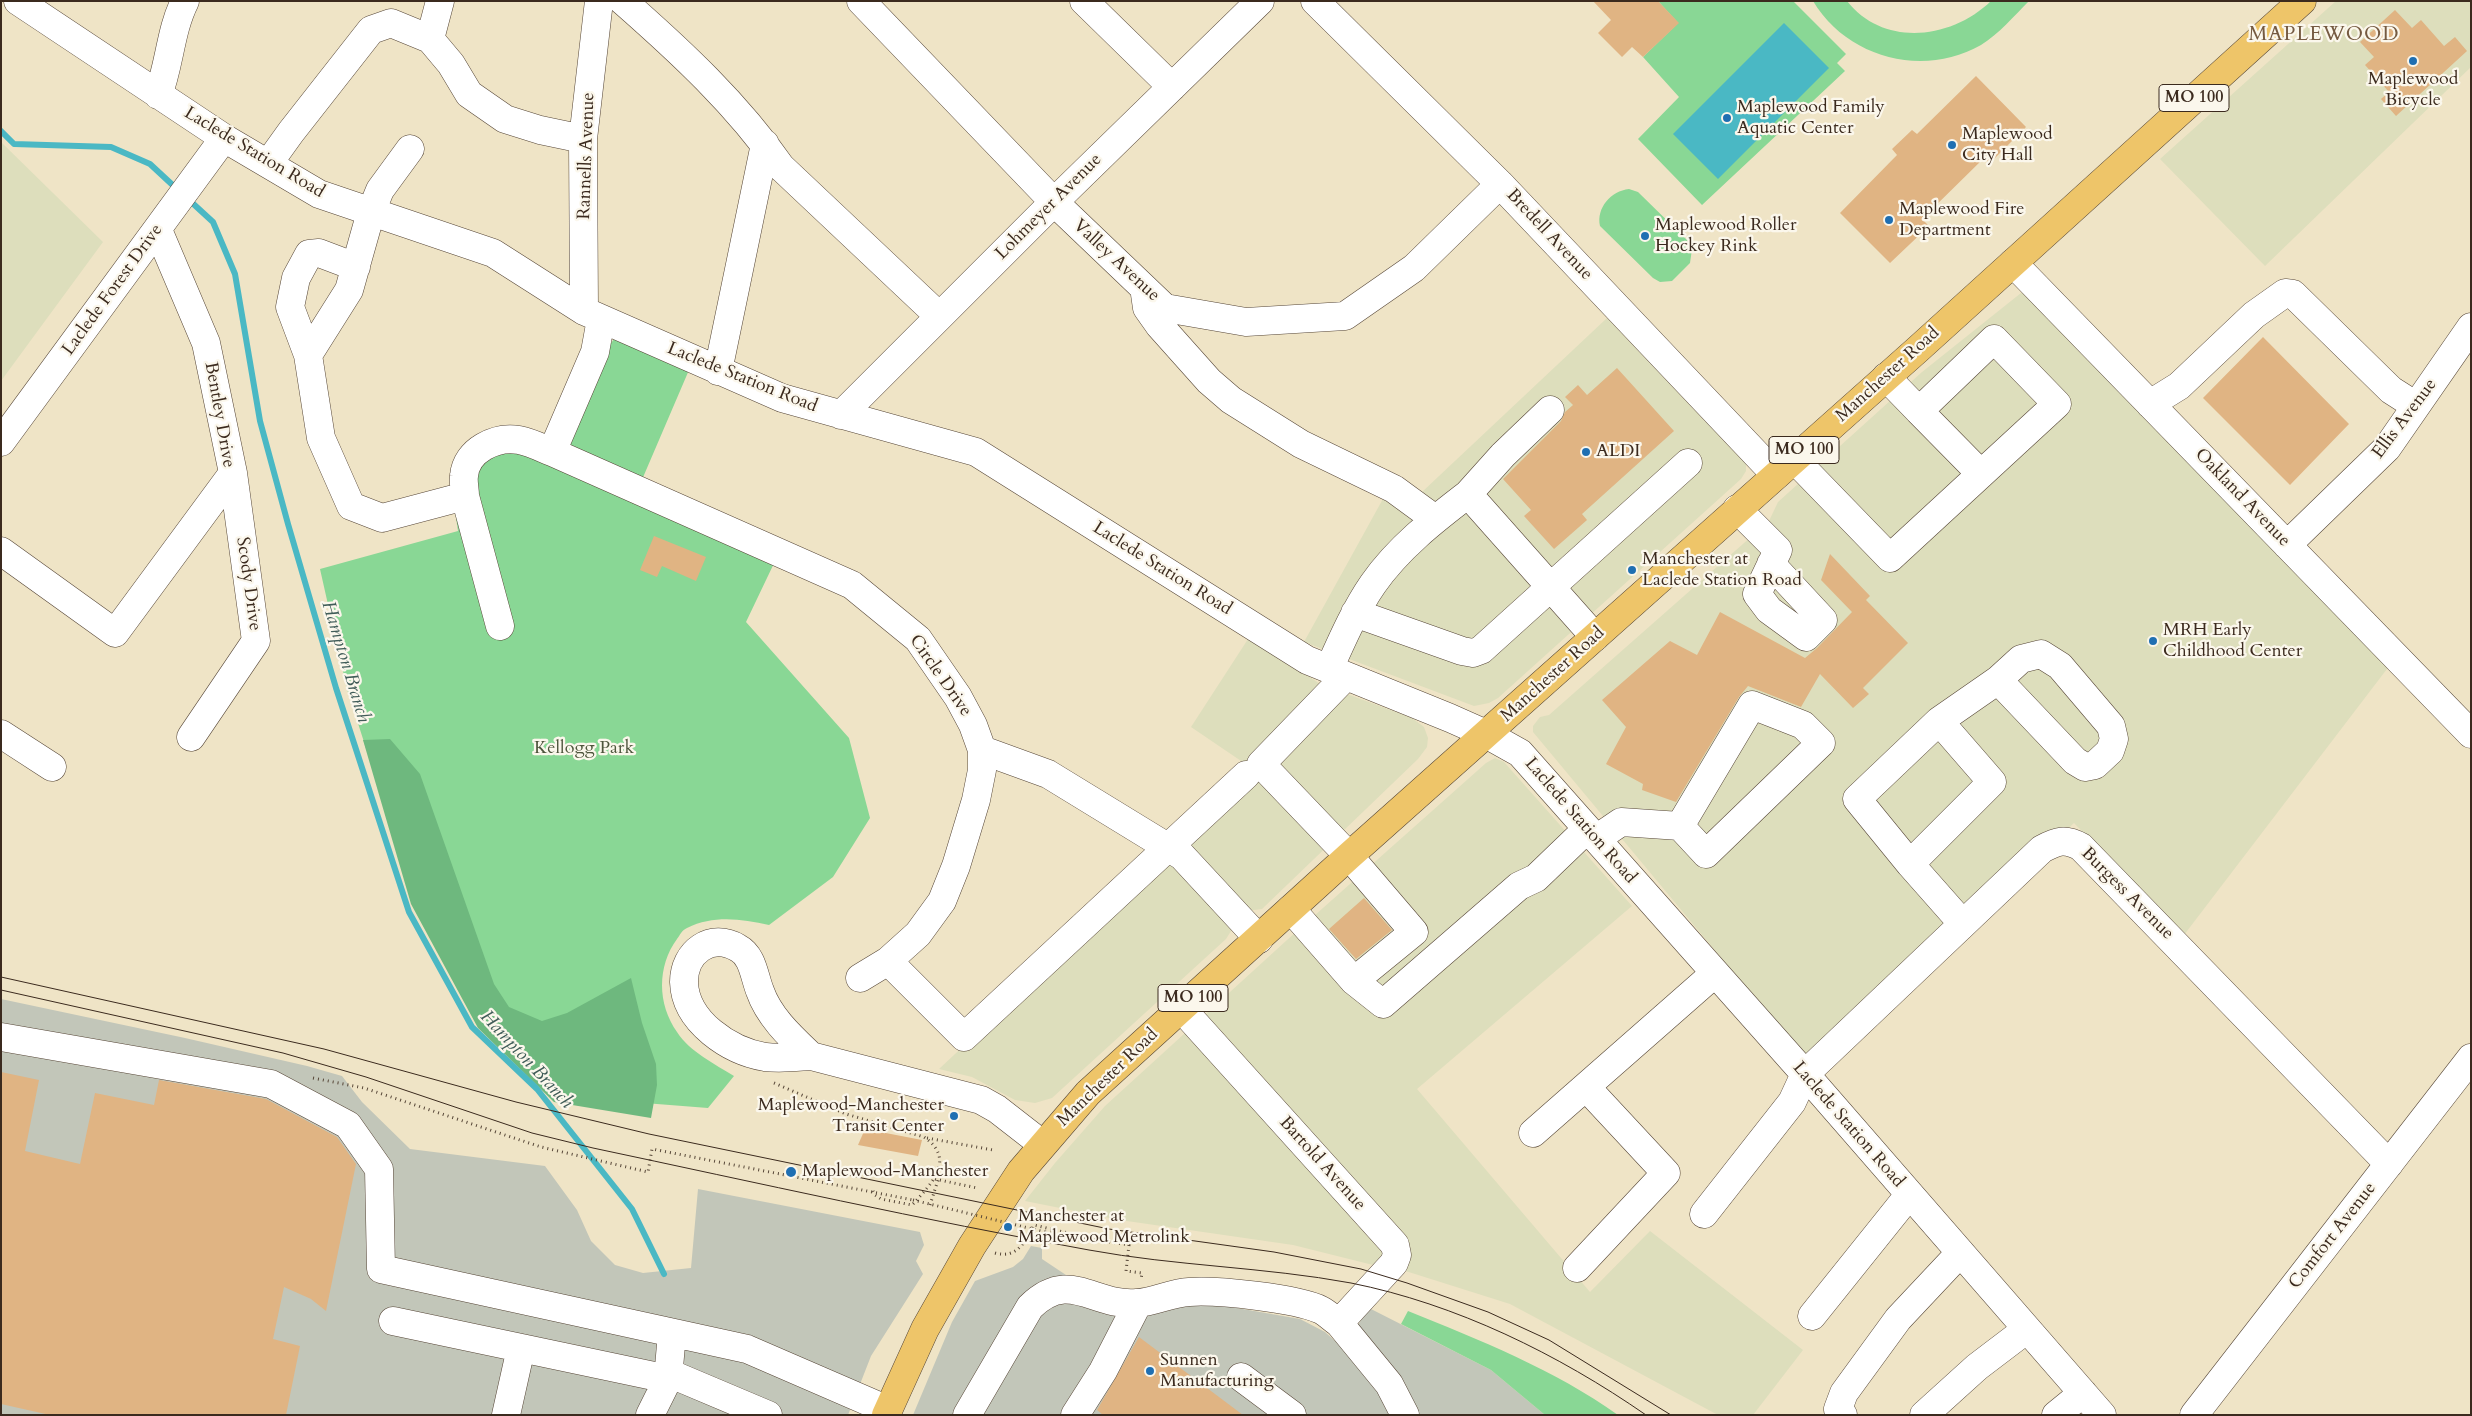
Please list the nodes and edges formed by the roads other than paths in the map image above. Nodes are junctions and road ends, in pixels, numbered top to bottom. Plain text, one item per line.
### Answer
1 (18, 1) edge
2 (186, 1) edge
3 (440, 1) edge
4 (599, 1) edge
5 (623, 1) edge
6 (861, 1) edge
7 (1084, 1) edge
8 (1260, 1) edge
9 (1315, 1) edge
10 (2302, 1) edge
11 (430, 39) junction
12 (1172, 87) junction
13 (158, 95) junction
14 (224, 138) junction
15 (584, 139) junction
16 (765, 144) junction
17 (410, 149) dead end
18 (268, 164) junction
19 (1500, 184) junction
20 (1054, 202) junction
21 (371, 212) junction
22 (158, 230) junction
23 (2013, 263) junction
24 (356, 267) junction
25 (1146, 289) junction
26 (592, 315) junction
27 (939, 316) junction
28 (2471, 327) edge
29 (308, 355) junction
30 (718, 371) junction
31 (1886, 377) junction
32 (2150, 404) junction
33 (2416, 406) junction
34 (1550, 410) dead end
35 (1919, 411) junction
36 (841, 415) junction
37 (1, 442) edge
38 (552, 452) junction
39 (1688, 463) dead end
40 (1785, 467) junction
41 (233, 473) junction
42 (1981, 474) junction
43 (1468, 494) junction
44 (465, 496) junction
45 (1737, 509) junction
46 (1435, 519) junction
47 (2287, 545) junction
48 (1, 551) edge
49 (1771, 564) dead end
50 (1552, 588) junction
51 (1356, 613) junction
52 (500, 626) dead end
53 (1595, 636) junction
54 (1338, 672) junction
55 (1998, 680) dead end
56 (1940, 721) junction
57 (1486, 734) junction
58 (2471, 734) edge
59 (191, 737) dead end
60 (5, 744) edge
61 (982, 750) junction
62 (52, 767) dead end
63 (1246, 775) dead end
64 (1680, 826) junction
65 (1592, 834) junction
66 (1168, 847) junction
67 (1349, 856) junction
68 (1910, 864) junction
69 (1291, 909) junction
70 (1963, 924) junction
71 (1258, 939) junction
72 (888, 961) junction
73 (1714, 974) junction
74 (860, 978) dead end
75 (1354, 981) junction
76 (1181, 1008) junction
77 (1, 1037) edge
78 (811, 1056) junction
79 (2471, 1058) edge
80 (1805, 1074) junction
81 (1586, 1087) junction
82 (1534, 1133) dead end
83 (1042, 1144) junction
84 (2389, 1164) junction
85 (1909, 1195) junction
86 (1704, 1214) dead end
87 (1960, 1253) junction
88 (1577, 1268) dead end
89 (1139, 1292) junction
90 (1812, 1316) dead end
91 (393, 1321) dead end
92 (1339, 1324) junction
93 (2027, 1329) junction
94 (672, 1333) junction
95 (521, 1348) junction
96 (1241, 1377) dead end
97 (668, 1379) junction
98 (2083, 1393) junction
99 (887, 1412) edge
100 (506, 1415) edge
101 (650, 1415) edge
102 (768, 1415) edge
103 (967, 1415) edge
104 (1075, 1415) edge
105 (1292, 1415) edge
106 (1405, 1415) edge
107 (1843, 1415) edge
108 (1924, 1415) edge
109 (2056, 1415) edge
110 (2102, 1415) edge
111 (2194, 1415) edge

1 - 13 street, Laclede Station Road
2 - 13 street
3 - 11 street
4 - 15 street, Rannells Avenue
5 - 16 street
6 - 20 street, Valley Avenue
7 - 12 street
8 - 12 street, Lohmeyer Avenue
9 - 19 street, Bredell Avenue
10 - 23 main road, Manchester Road / MO 100
11 - 15 street
11 - 18 street
12 - 20 street, Lohmeyer Avenue
13 - 14 street, Laclede Station Road
14 - 18 street, Laclede Station Road
14 - 22 street, Laclede Forest Drive
15 - 26 street, Rannells Avenue
16 - 27 street
16 - 30 street
17 - 21 street
18 - 21 street, Laclede Station Road
19 - 25 street, Valley Avenue
19 - 40 street, Bredell Avenue
20 - 25 street, Valley Avenue
20 - 27 street, Lohmeyer Avenue
21 - 24 street
21 - 26 street, Laclede Station Road
22 - 37 street, Laclede Forest Drive
22 - 41 street, Bentley Drive
23 - 31 main road, Manchester Road / MO 100
23 - 32 street, Oakland Avenue
24 - 29 street
24 - 29 street
25 - 46 street
26 - 30 street, Laclede Station Road
26 - 38 street, Rannells Avenue
27 - 36 street, Lohmeyer Avenue
28 - 33 street, Ellis Avenue
29 - 44 street
30 - 36 street, Laclede Station Road
31 - 35 street
31 - 40 main road, Manchester Road / MO 100
32 - 33 street
32 - 47 street, Oakland Avenue
33 - 47 street, Ellis Avenue
34 - 43 street
35 - 42 street
35 - 42 street
36 - 54 street, Laclede Station Road
38 - 44 street, Circle Drive
38 - 61 street, Circle Drive
39 - 50 street
40 - 42 street, Bredell Avenue
40 - 45 main road, Manchester Road / MO 100
41 - 48 street, Bentley Drive
41 - 59 street, Scody Drive
43 - 46 street
43 - 50 street
44 - 52 street, Circle Drive
45 - 49 street
45 - 53 main road, Manchester Road / MO 100
46 - 51 street
47 - 58 street, Oakland Avenue
50 - 51 street
50 - 53 street
51 - 54 street
53 - 57 main road, Manchester Road / MO 100
54 - 57 street, Laclede Station Road
54 - 67 street
55 - 56 street
56 - 68 street
56 - 68 street
57 - 65 street, Laclede Station Road
57 - 67 main road, Manchester Road / MO 100
60 - 62 street
61 - 66 street
61 - 72 street
63 - 66 street
64 - 64 street
64 - 65 street
65 - 73 street, Laclede Station Road
65 - 75 street
66 - 71 street
66 - 72 street
67 - 69 main road, Manchester Road / MO 100
67 - 75 street
68 - 70 street
69 - 71 main road, Manchester Road / MO 100
69 - 75 street
70 - 80 street, Burgess Avenue
70 - 84 street, Burgess Avenue
71 - 76 main road, Manchester Road / MO 100
72 - 74 street
73 - 80 street, Laclede Station Road
73 - 81 street
76 - 83 main road, Manchester Road / MO 100
76 - 92 street, Bartold Avenue
77 - 94 street
78 - 78 street
78 - 83 street
79 - 84 street, Comfort Avenue
80 - 85 street, Laclede Station Road
80 - 86 street
81 - 82 street
81 - 88 street
83 - 99 main road, Manchester Road / MO 100
84 - 111 street, Comfort Avenue
85 - 87 street, Laclede Station Road
85 - 90 street
87 - 93 street, Laclede Station Road
87 - 107 street
89 - 92 street
89 - 103 street
89 - 104 street
91 - 95 street
92 - 106 street
93 - 98 street, Laclede Station Road
93 - 108 street
94 - 97 street
94 - 99 street
95 - 97 street
95 - 100 street
96 - 105 street
97 - 101 street
97 - 102 street
98 - 109 street
98 - 110 street, Laclede Station Road

